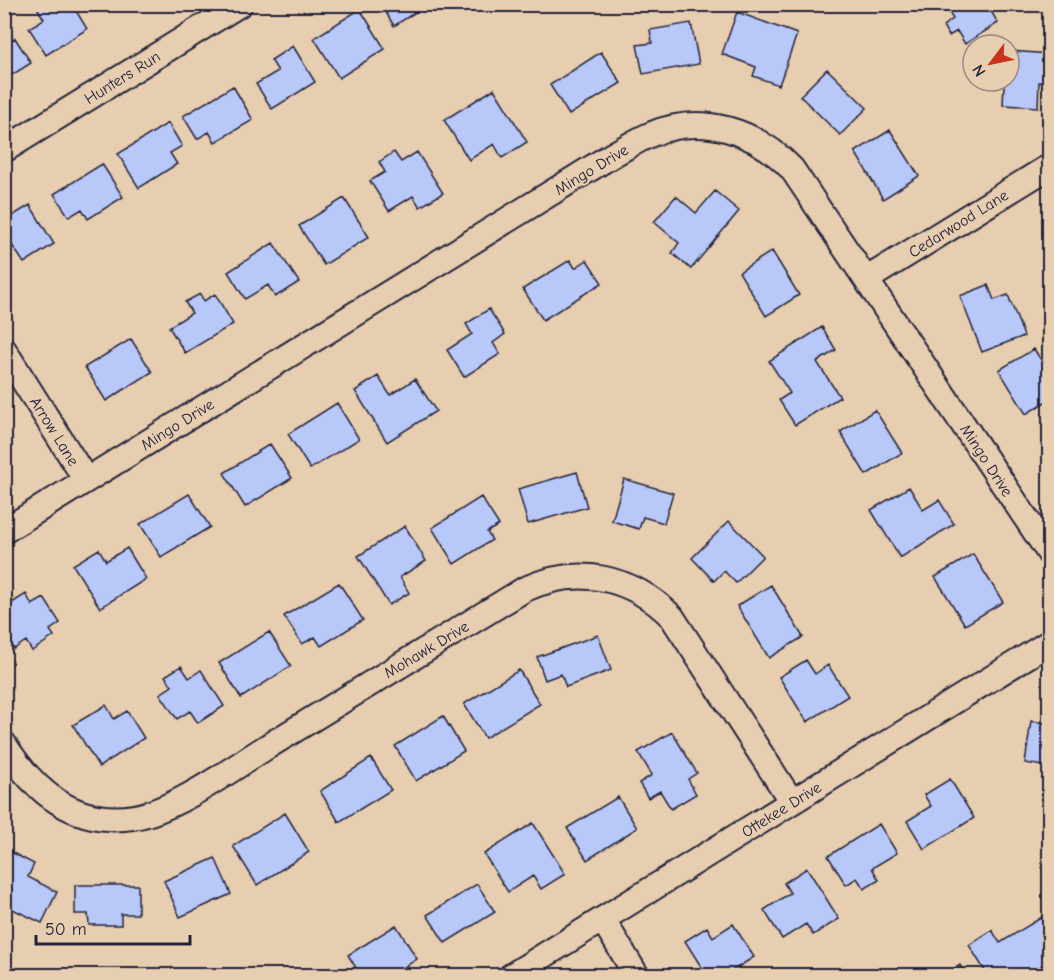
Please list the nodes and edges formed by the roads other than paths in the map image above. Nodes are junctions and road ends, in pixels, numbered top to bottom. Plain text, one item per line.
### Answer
1 (240, 4) edge
2 (4, 150) edge
3 (1050, 166) edge
4 (867, 279) junction
5 (4, 350) edge
6 (86, 480) junction
7 (4, 531) edge
8 (1050, 554) edge
9 (1050, 642) edge
10 (4, 744) edge
11 (792, 802) junction
12 (603, 920) junction
13 (511, 975) edge
14 (637, 975) edge

1 - 2 street, Hunters Run
3 - 4 street, Cedarwood Lane
4 - 6 street, Mingo Drive
4 - 8 street, Mingo Drive
5 - 6 street, Arrow Lane
6 - 7 street, Mingo Drive
9 - 11 street, Ottekee Drive
10 - 11 street, Mohawk Drive
11 - 12 street, Ottekee Drive
12 - 13 street, Ottekee Drive
12 - 14 street

